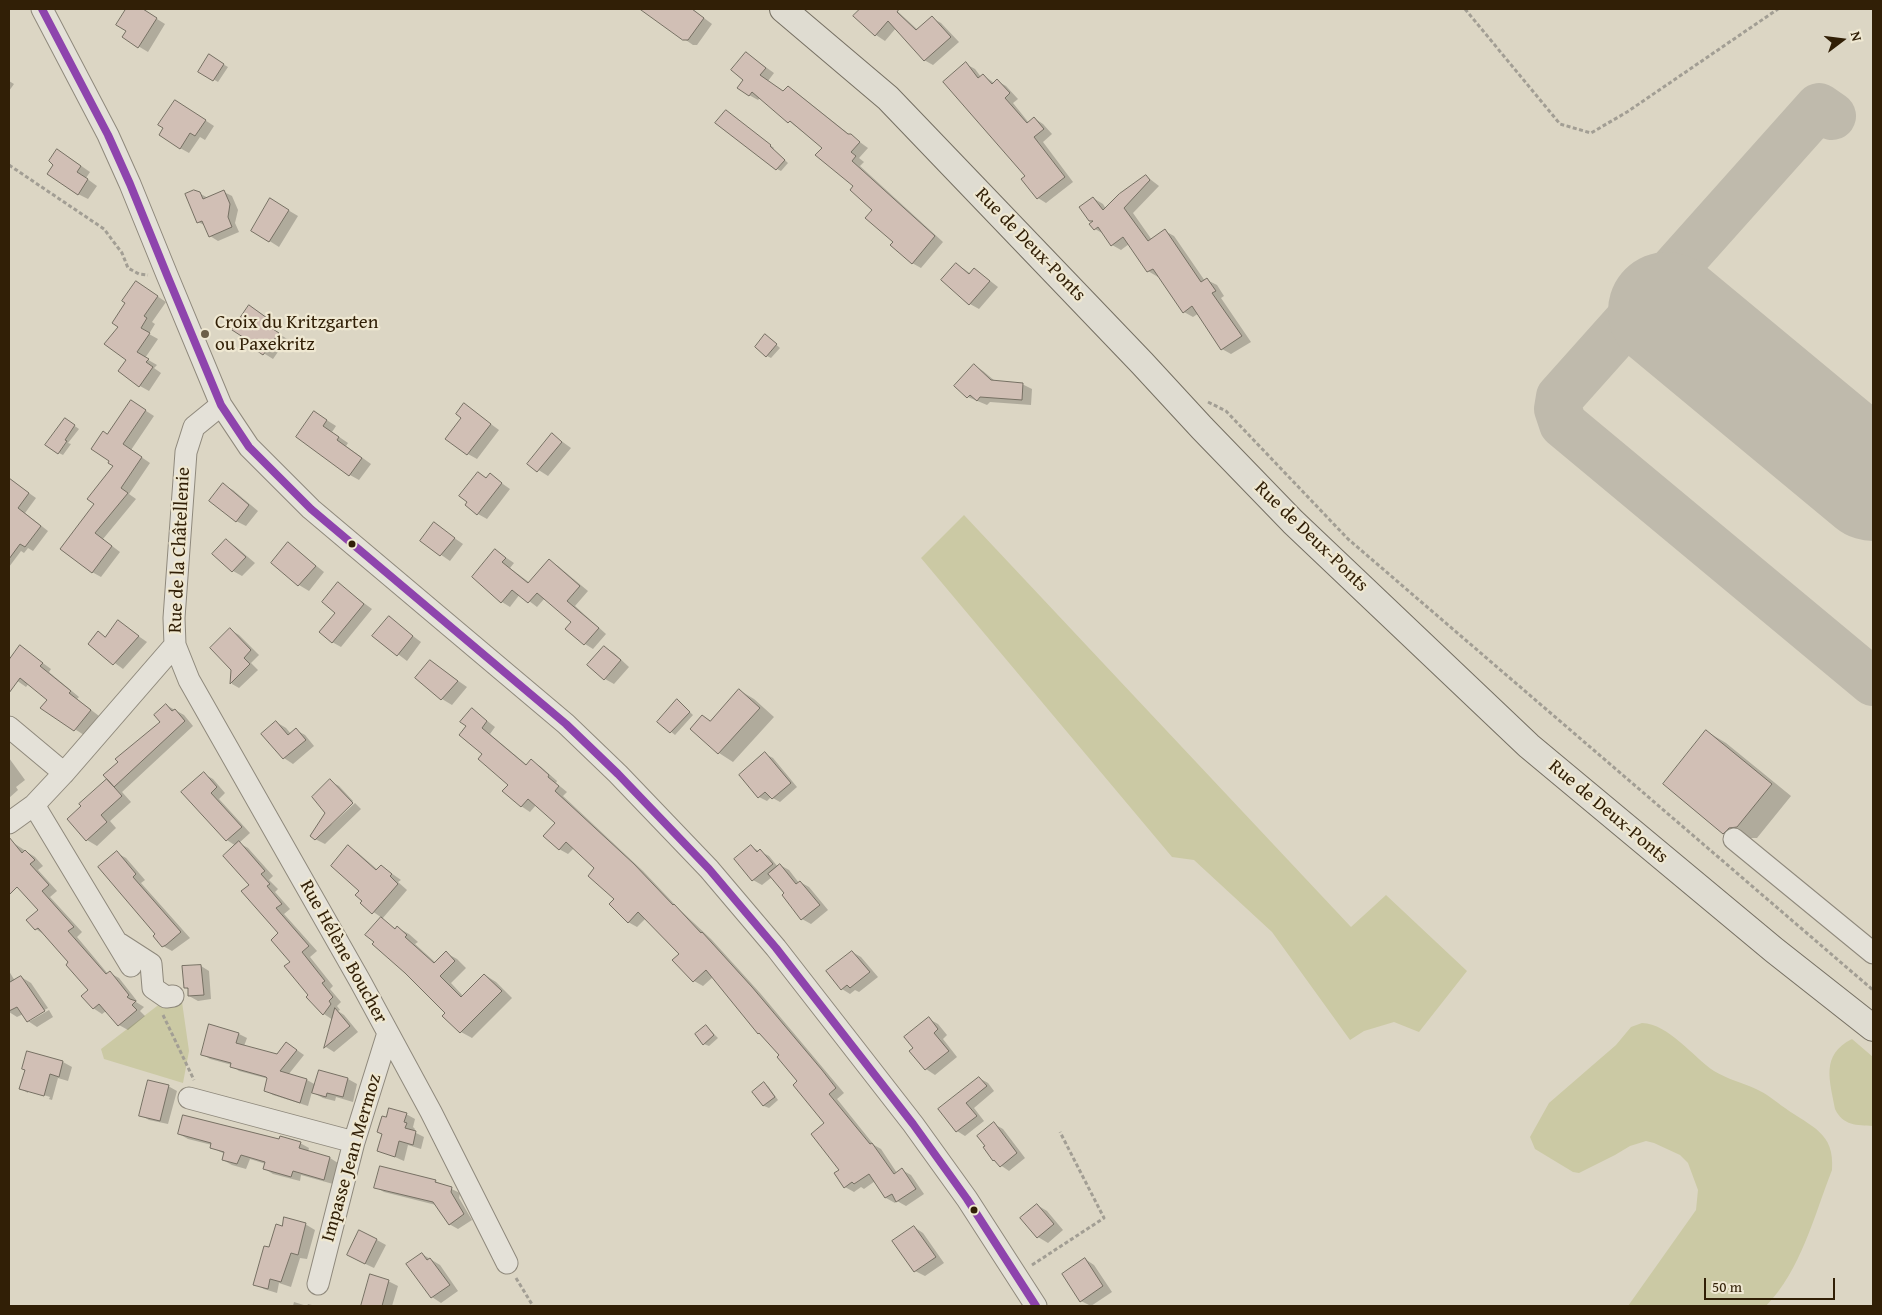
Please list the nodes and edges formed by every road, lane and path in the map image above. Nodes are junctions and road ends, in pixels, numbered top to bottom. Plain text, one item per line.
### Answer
1 (42, 9) edge
2 (783, 9) edge
3 (1465, 9) edge
4 (1778, 9) edge
5 (9, 165) edge
6 (167, 276) junction
7 (1202, 398) dead end
8 (222, 405) junction
9 (175, 645) junction
10 (9, 727) edge
11 (64, 773) junction
12 (34, 805) junction
13 (9, 823) edge
14 (1734, 839) dead end
15 (115, 942) junction
16 (1873, 953) edge
17 (131, 966) dead end
18 (1873, 990) edge
19 (166, 995) joint
20 (1873, 1028) edge
21 (388, 1033) junction
22 (189, 1098) dead end
23 (210, 1104) junction
24 (1060, 1132) dead end
25 (354, 1142) junction
26 (507, 1263) joint
27 (1017, 1275) junction
28 (318, 1284) dead end
29 (533, 1306) edge
30 (1036, 1306) edge

1 - 6 street
2 - 20 main road, Rue de Deux-Ponts
3 - 4 path
5 - 6 path
6 - 8 street
7 - 18 path
8 - 9 street, Rue de la Châtellenie
8 - 27 street
9 - 11 street, Rue de la Châtellenie
9 - 21 street, Rue Hélène Boucher
10 - 11 street
11 - 12 street, Rue de la Châtellenie
12 - 13 street, Rue de la Châtellenie
12 - 15 street
14 - 16 street
15 - 17 street
15 - 19 street
19 - 23 path
21 - 25 street, Impasse Jean Mermoz
21 - 26 street, Rue Hélène Boucher
22 - 23 street
23 - 25 street
24 - 27 path
25 - 28 street, Impasse Jean Mermoz
26 - 29 path
27 - 30 street

